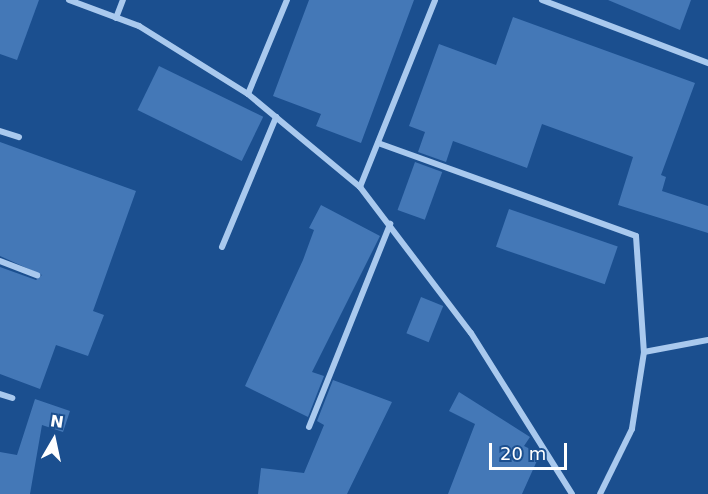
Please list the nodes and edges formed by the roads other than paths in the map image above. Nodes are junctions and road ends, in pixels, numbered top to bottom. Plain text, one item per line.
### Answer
1 (69, 0) edge
2 (123, 0) edge
3 (287, 0) edge
4 (435, 0) edge
5 (542, 0) edge
6 (116, 18) junction
7 (708, 63) edge
8 (248, 94) junction
9 (276, 117) junction
10 (0, 130) edge
11 (19, 137) dead end
12 (378, 143) junction
13 (360, 187) junction
14 (390, 224) junction
15 (222, 248) dead end
16 (0, 261) edge
17 (37, 274) dead end
18 (708, 340) edge
19 (644, 352) junction
20 (0, 394) edge
21 (12, 398) dead end
22 (309, 427) dead end
23 (572, 494) edge
24 (600, 494) edge

1 - 6 street
2 - 6 street
3 - 8 street
4 - 12 street
5 - 7 street
6 - 8 street
8 - 9 street
9 - 13 street
9 - 15 street
10 - 11 street
12 - 13 street
12 - 19 street
13 - 14 street
14 - 22 street
14 - 23 street
16 - 17 street
18 - 19 street
19 - 24 street
20 - 21 street

